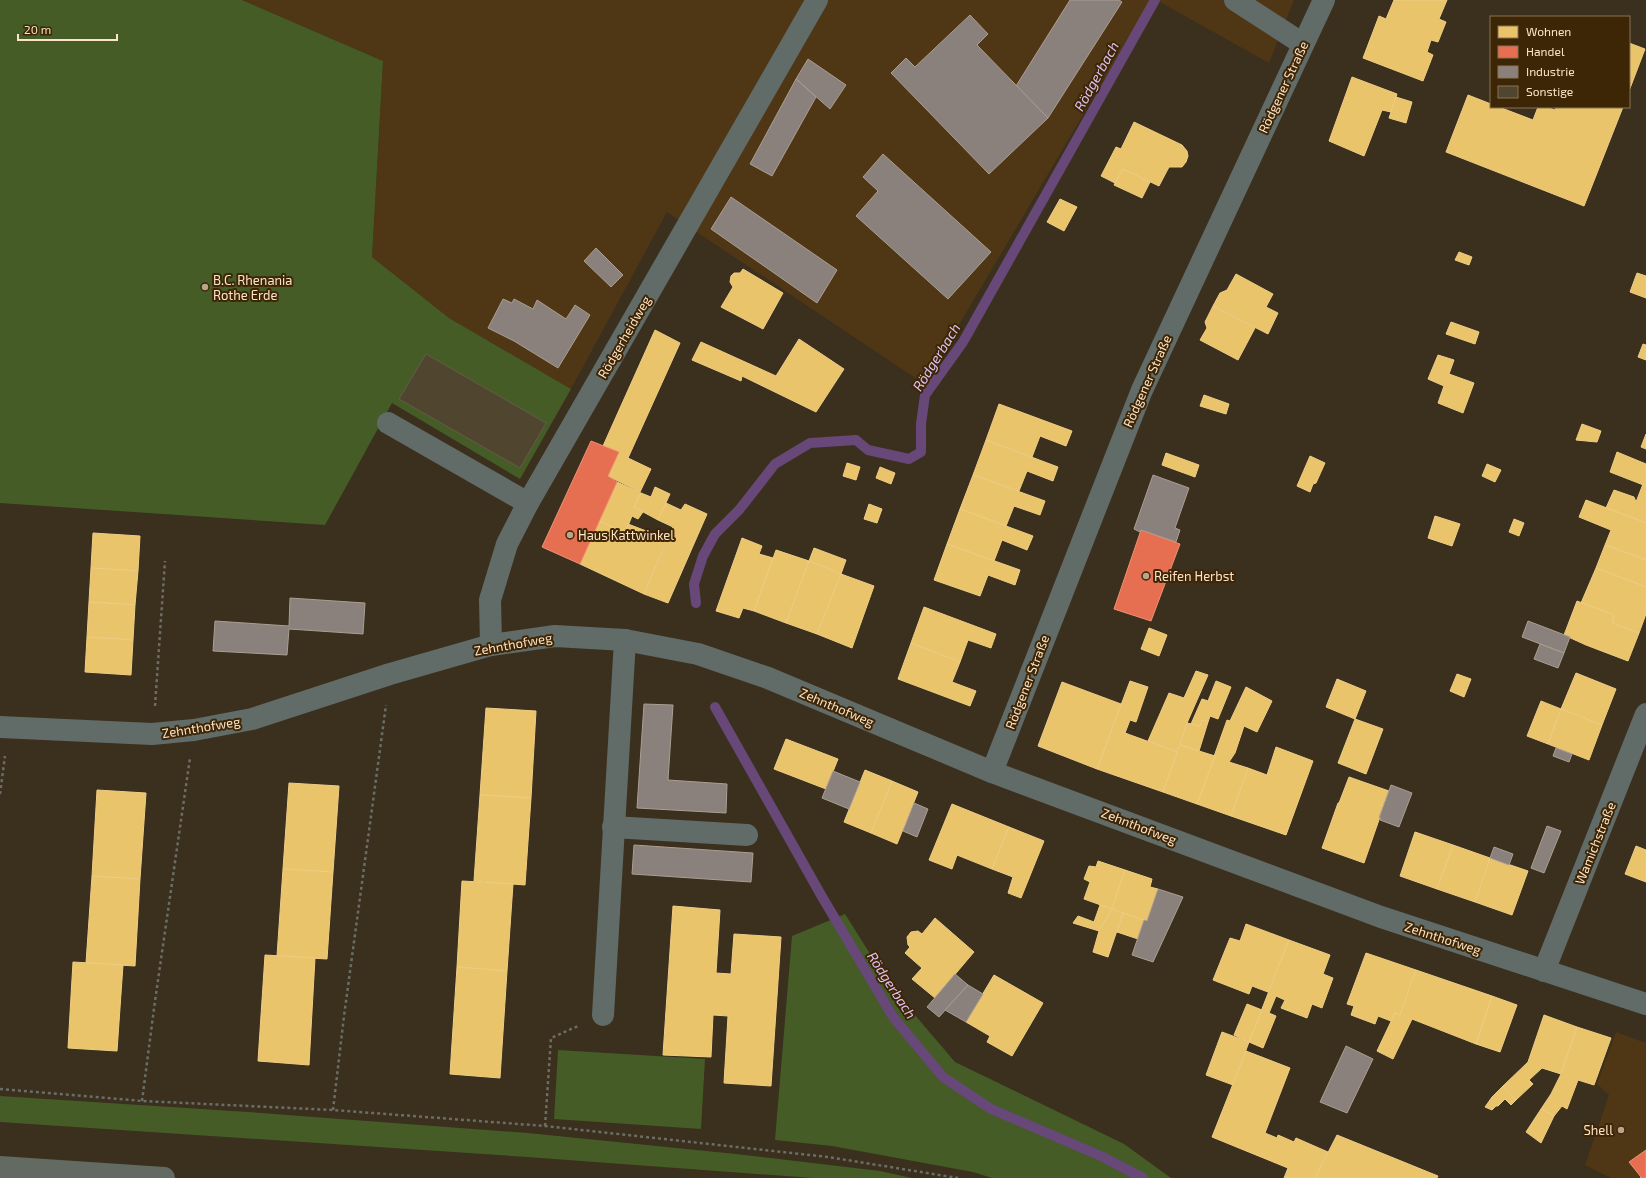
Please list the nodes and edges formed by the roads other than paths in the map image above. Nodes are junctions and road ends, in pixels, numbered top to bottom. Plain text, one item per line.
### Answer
1 (817, 0) edge
2 (1235, 0) edge
3 (1324, 0) edge
4 (1303, 44) junction
5 (388, 423) dead end
6 (528, 503) junction
7 (625, 640) junction
8 (491, 645) junction
9 (1646, 714) edge
10 (4, 728) edge
11 (992, 772) junction
12 (613, 827) junction
13 (747, 835) dead end
14 (1544, 972) junction
15 (1646, 1004) edge
16 (603, 1015) road end
17 (0, 1167) edge
18 (164, 1178) edge

1 - 6 street, Rödgerheidweg
2 - 4 street
3 - 4 street, Rödgener Straße
4 - 11 street, Rödgener Straße
5 - 6 street
6 - 8 street, Rödgerheidweg
7 - 8 street, Zehnthofweg
7 - 11 street, Zehnthofweg
7 - 12 street
8 - 10 street, Zehnthofweg
9 - 14 street, Wamichstraße
11 - 14 street, Zehnthofweg
12 - 13 street
12 - 16 street
14 - 15 street, Zehnthofweg
17 - 18 main road

